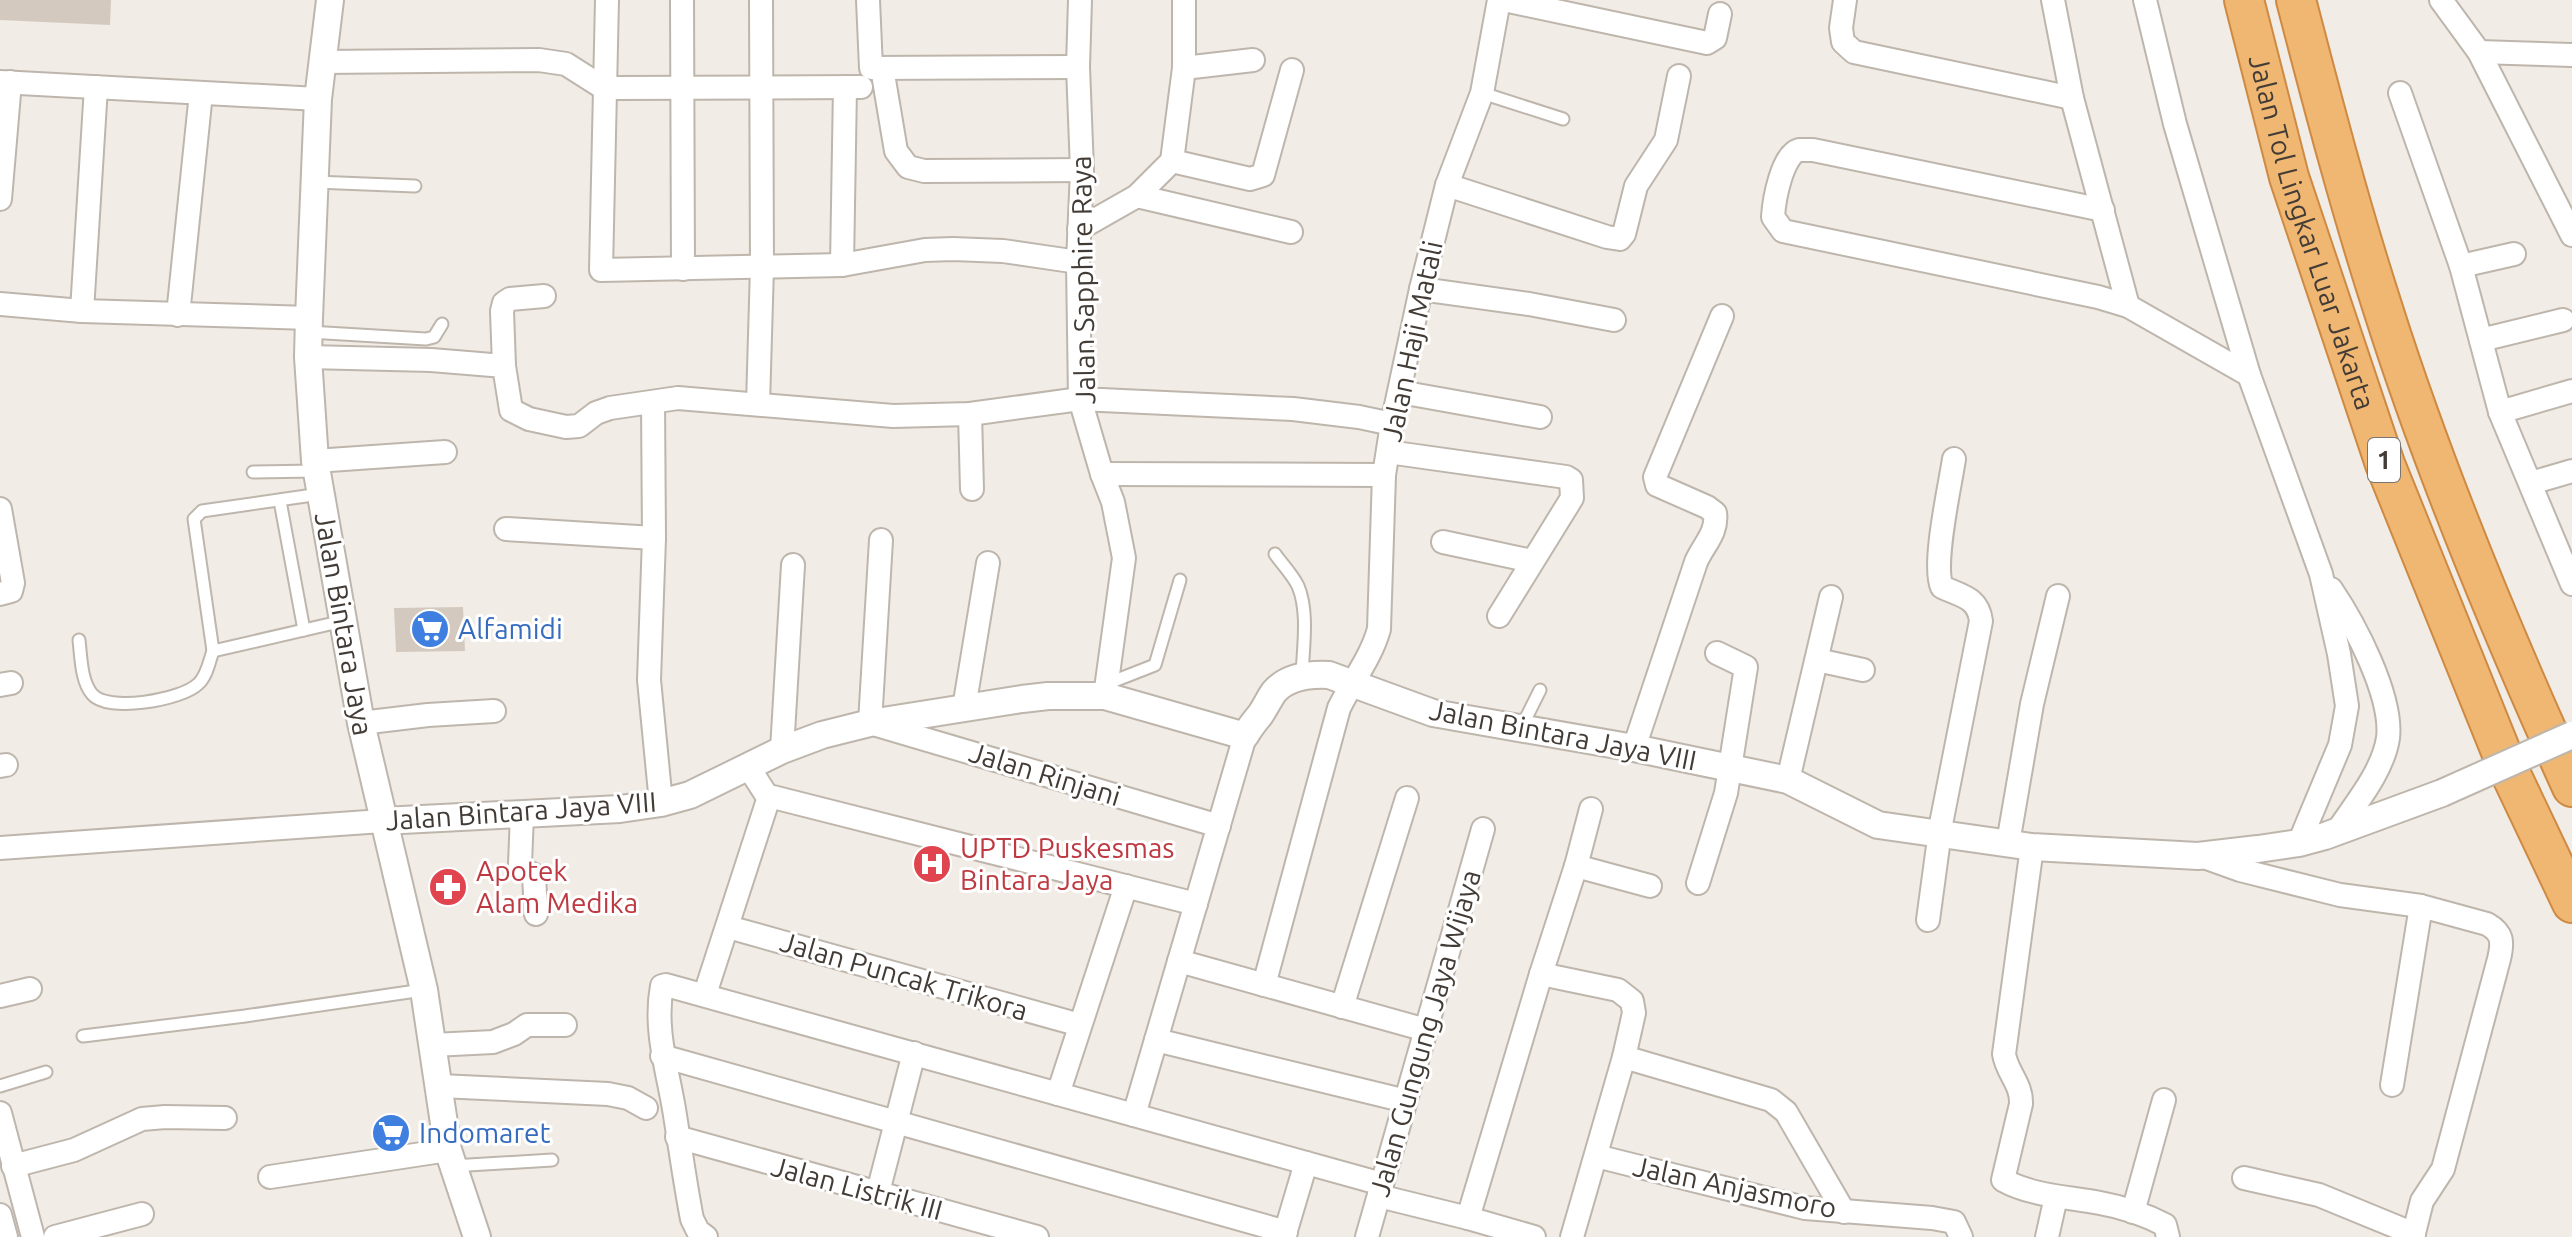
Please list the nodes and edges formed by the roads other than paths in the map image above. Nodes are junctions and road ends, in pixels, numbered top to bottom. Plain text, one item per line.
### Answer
1 (330, 0) edge
2 (607, 0) edge
3 (682, 0) edge
4 (868, 0) edge
5 (1080, 0) edge
6 (1184, 0) edge
7 (1501, 0) edge
8 (1845, 0) edge
9 (2053, 0) edge
10 (2145, 0) edge
11 (2244, 0) edge
12 (2296, 0) edge
13 (2441, 0) edge
14 (761, 1) edge
15 (1720, 14) dead end
16 (2479, 52) junction
17 (2572, 55) edge
18 (1253, 60) dead end
19 (322, 62) junction
20 (1078, 67) junction
21 (882, 68) junction
22 (1184, 68) junction
23 (1292, 70) dead end
24 (1679, 76) dead end
25 (5, 82) edge
26 (96, 87) junction
27 (607, 87) junction
28 (761, 87) junction
29 (681, 88) junction
30 (201, 93) junction
31 (1482, 93) junction
32 (2400, 93) dead end
33 (2072, 98) junction
34 (318, 99) junction
35 (1563, 119) dead end
36 (1172, 161) junction
37 (1082, 170) junction
38 (314, 182) junction
39 (1447, 185) junction
40 (415, 186) dead end
41 (1137, 196) junction
42 (0, 199) edge
43 (2103, 210) junction
44 (1079, 229) junction
45 (1291, 232) dead end
46 (2572, 235) edge
47 (2514, 254) dead end
48 (1078, 262) junction
49 (842, 265) junction
50 (2461, 266) junction
51 (762, 267) junction
52 (683, 269) junction
53 (1421, 289) junction
54 (544, 296) dead end
55 (0, 304) edge
56 (2128, 306) junction
57 (82, 311) junction
58 (178, 315) junction
59 (1722, 316) dead end
60 (1614, 320) dead end
61 (2563, 320) dead end
62 (442, 324) dead end
63 (308, 336) junction
64 (2481, 340) junction
65 (504, 366) junction
66 (2249, 375) junction
67 (2572, 391) edge
68 (1400, 392) junction
69 (1080, 399) junction
70 (653, 403) junction
71 (758, 404) junction
72 (2500, 412) junction
73 (970, 414) junction
74 (1540, 417) dead end
75 (1392, 424) junction
76 (445, 452) dead end
77 (1388, 452) junction
78 (1954, 459) dead end
79 (2572, 471) edge
80 (253, 472) dead end
81 (1102, 474) junction
82 (317, 475) junction
83 (1384, 475) junction
84 (2531, 483) junction
85 (972, 489) dead end
86 (280, 501) junction
87 (0, 509) edge
88 (506, 529) dead end
89 (654, 538) junction
90 (881, 540) dead end
91 (1443, 542) dead end
92 (2564, 544) edge
93 (1275, 554) dead end
94 (1532, 561) junction
95 (988, 563) dead end
96 (793, 565) dead end
97 (2321, 574) junction
98 (1180, 580) dead end
99 (2572, 584) edge
100 (0, 594) edge
101 (2058, 596) dead end
102 (1831, 597) dead end
103 (1499, 616) dead end
104 (343, 621) junction
105 (304, 630) junction
106 (79, 640) dead end
107 (2362, 646) junction
108 (213, 651) junction
109 (1717, 653) dead end
110 (2339, 654) junction
111 (1817, 660) junction
112 (1863, 670) dead end
113 (1302, 676) junction
114 (1350, 684) junction
115 (1107, 690) junction
116 (1540, 690) dead end
117 (964, 708) junction
118 (494, 711) dead end
119 (361, 723) junction
120 (870, 723) junction
121 (1521, 728) junction
122 (2572, 735) edge
123 (1245, 736) junction
124 (1634, 748) junction
125 (782, 750) junction
126 (749, 768) junction
127 (1730, 769) junction
128 (1788, 780) junction
129 (2572, 787) edge
130 (1407, 798) dead end
131 (769, 799) junction
132 (661, 803) junction
133 (1591, 809) dead end
134 (522, 814) junction
135 (382, 821) junction
136 (1219, 826) junction
137 (1483, 829) dead end
138 (2338, 830) junction
139 (1940, 833) junction
140 (2299, 843) junction
141 (2020, 845) junction
142 (0, 848) edge
143 (2198, 856) junction
144 (1576, 866) junction
145 (1698, 883) dead end
146 (1126, 886) junction
147 (1650, 886) dead end
148 (2572, 903) edge
149 (1196, 904) junction
150 (2421, 906) junction
151 (536, 914) dead end
152 (1928, 920) dead end
153 (728, 927) junction
154 (1179, 961) junction
155 (1541, 974) junction
156 (1264, 985) junction
157 (30, 989) dead end
158 (424, 990) junction
159 (705, 994) junction
160 (0, 996) edge
161 (1342, 1007) junction
162 (565, 1025) dead end
163 (1080, 1025) junction
164 (1426, 1030) junction
165 (83, 1036) dead end
166 (1156, 1040) junction
167 (433, 1045) junction
168 (914, 1053) junction
169 (662, 1056) junction
170 (1624, 1057) junction
171 (46, 1072) dead end
172 (2392, 1085) dead end
173 (0, 1086) edge
174 (440, 1086) junction
175 (1058, 1094) junction
176 (2164, 1100) dead end
177 (1406, 1101) junction
178 (646, 1108) dead end
179 (0, 1113) edge
180 (1134, 1115) junction
181 (225, 1118) dead end
182 (898, 1123) junction
183 (677, 1137) junction
184 (1596, 1156) junction
185 (450, 1158) junction
186 (552, 1160) dead end
187 (1306, 1163) junction
188 (13, 1166) junction
189 (270, 1177) dead end
190 (2244, 1178) dead end
191 (1380, 1190) junction
192 (878, 1192) junction
193 (2056, 1197) junction
194 (1844, 1212) junction
195 (2133, 1212) junction
196 (142, 1214) dead end
197 (0, 1215) edge
198 (1468, 1218) junction
199 (1285, 1235) edge
200 (2413, 1235) edge
201 (6, 1237) edge
202 (33, 1237) edge
203 (55, 1237) edge
204 (477, 1237) edge
205 (706, 1237) edge
206 (1037, 1237) edge
207 (1367, 1237) edge
208 (1534, 1237) edge
209 (1572, 1237) edge
210 (1961, 1237) edge
211 (2047, 1237) edge
212 (2168, 1237) edge

1 - 19 street, Jalan Bintara Jaya
2 - 27 street
3 - 29 street
4 - 21 street
5 - 20 street, Jalan Sapphire Raya
6 - 22 street
7 - 15 street
7 - 31 street, Jalan Haji Matali
8 - 33 street
9 - 33 street
10 - 66 street
11 - 148 highway, Jalan Tol Lingkar Luar Jakarta / 1
12 - 129 highway, Jalan Tol Lingkar Luar Jakarta / 1
13 - 16 street
14 - 28 street
16 - 17 street
16 - 46 street
18 - 22 street
19 - 27 street
19 - 34 street, Jalan Bintara Jaya
20 - 21 street
20 - 37 street, Jalan Sapphire Raya
21 - 37 street
22 - 36 street
23 - 36 street
24 - 39 street
25 - 26 street
25 - 42 street
26 - 30 street
26 - 57 street
27 - 29 street
27 - 52 street
28 - 29 street
28 - 49 street
28 - 51 street
29 - 52 street
30 - 34 street
30 - 58 street
31 - 35 lane
31 - 39 street, Jalan Haji Matali
32 - 50 street
33 - 43 street
34 - 38 street, Jalan Bintara Jaya
36 - 41 street
37 - 44 street, Jalan Sapphire Raya
38 - 40 lane
38 - 63 street, Jalan Bintara Jaya
39 - 53 street, Jalan Haji Matali
41 - 44 street
41 - 45 street
43 - 56 street
43 - 56 street
44 - 48 street, Jalan Sapphire Raya
47 - 50 street
48 - 49 street
48 - 69 street, Jalan Sapphire Raya
49 - 51 street
50 - 64 street
51 - 52 street
51 - 71 street
53 - 60 street
53 - 68 street, Jalan Haji Matali
54 - 65 street
55 - 57 street
56 - 66 street
57 - 58 street
58 - 63 street
59 - 124 street
61 - 64 street
62 - 63 lane
63 - 65 street
63 - 82 street, Jalan Bintara Jaya
64 - 72 street
65 - 70 street
66 - 97 street
67 - 72 street
68 - 74 street
68 - 75 street, Jalan Haji Matali
69 - 73 street
69 - 75 street
69 - 81 street, Jalan Sapphire Raya
70 - 71 street
70 - 89 street
71 - 73 street
72 - 84 street
73 - 85 street
75 - 77 street, Jalan Haji Matali
76 - 82 street
77 - 83 street, Jalan Haji Matali
77 - 94 street
78 - 139 street
79 - 84 street
80 - 82 lane
81 - 83 street
81 - 115 street, Jalan Sapphire Raya
82 - 86 lane
82 - 104 street, Jalan Bintara Jaya
83 - 114 street, Jalan Haji Matali
84 - 92 street
86 - 105 lane
86 - 108 lane
87 - 100 street
88 - 89 street
89 - 132 street
90 - 120 street
91 - 94 street
92 - 99 street
93 - 113 lane
94 - 103 street
95 - 117 street
96 - 125 street
97 - 107 street
97 - 110 street
98 - 115 lane
101 - 141 street
102 - 111 street
104 - 105 lane
104 - 119 street, Jalan Bintara Jaya
105 - 108 lane
106 - 108 lane
107 - 110 street
107 - 138 street
109 - 127 street
110 - 140 street
111 - 112 street
111 - 128 street
113 - 114 street, Jalan Bintara Jaya VIII
113 - 123 street
114 - 121 street, Jalan Bintara Jaya VIII
114 - 156 street, Jalan Haji Matali
115 - 117 street, Jalan Bintara Jaya VIII
115 - 123 street, Jalan Bintara Jaya VIII
116 - 121 lane
117 - 120 street, Jalan Bintara Jaya VIII
118 - 119 street
119 - 135 street, Jalan Bintara Jaya
120 - 125 street, Jalan Bintara Jaya VIII
120 - 136 street, Jalan Rinjani
121 - 124 street, Jalan Bintara Jaya VIII
122 - 138 street, Jalan Bintara Jaya VIII, bridge
123 - 136 street
124 - 127 street, Jalan Bintara Jaya VIII
125 - 126 street, Jalan Bintara Jaya VIII
126 - 131 street
126 - 132 street, Jalan Bintara Jaya VIII
127 - 128 street, Jalan Bintara Jaya VIII
127 - 145 street
128 - 139 street, Jalan Bintara Jaya VIII
130 - 161 street
131 - 146 street
131 - 153 street
132 - 134 street, Jalan Bintara Jaya VIII
133 - 144 street
134 - 135 street, Jalan Bintara Jaya VIII
134 - 151 street
135 - 142 street, Jalan Bintara Jaya VIII
135 - 158 street, Jalan Bintara Jaya
136 - 149 street
137 - 164 street, Jalan Gungung Jaya Wijaya
138 - 140 street, Jalan Bintara Jaya VIII
139 - 141 street, Jalan Bintara Jaya VIII
139 - 152 street
140 - 143 street, Jalan Bintara Jaya VIII
141 - 143 street, Jalan Bintara Jaya VIII
141 - 193 street
143 - 150 street
144 - 147 street
144 - 155 street
146 - 149 street
146 - 163 street
149 - 154 street
150 - 172 street
150 - 200 street
153 - 159 street
153 - 163 street, Jalan Puncak Trikora
154 - 156 street
154 - 166 street
155 - 170 street
155 - 198 street
156 - 161 street
157 - 160 street
158 - 165 lane
158 - 167 street, Jalan Bintara Jaya
159 - 168 street
159 - 169 street
161 - 164 street
162 - 167 street
163 - 175 street
164 - 177 street, Jalan Gungung Jaya Wijaya
166 - 177 street
166 - 180 street
167 - 174 street, Jalan Bintara Jaya
168 - 175 street
168 - 182 street
169 - 182 street
169 - 183 street
170 - 184 street
170 - 194 street
171 - 173 lane
174 - 178 street
174 - 185 street, Jalan Bintara Jaya
175 - 180 street
176 - 195 street
177 - 191 street, Jalan Gungung Jaya Wijaya
179 - 188 street
180 - 187 street
181 - 188 street
182 - 192 street
182 - 199 street
183 - 192 street, Jalan Listrik III
183 - 205 street
184 - 194 street, Jalan Anjasmoro
184 - 209 street
185 - 186 lane
185 - 189 street
185 - 204 street, Jalan Bintara Jaya
187 - 191 street
187 - 199 street
188 - 202 street
190 - 200 street
191 - 198 street
191 - 207 street, Jalan Gungung Jaya Wijaya
192 - 206 street, Jalan Listrik III
193 - 195 street
193 - 211 street
194 - 210 street, Jalan Anjasmoro
195 - 212 street
196 - 203 street
197 - 201 street
198 - 208 street

